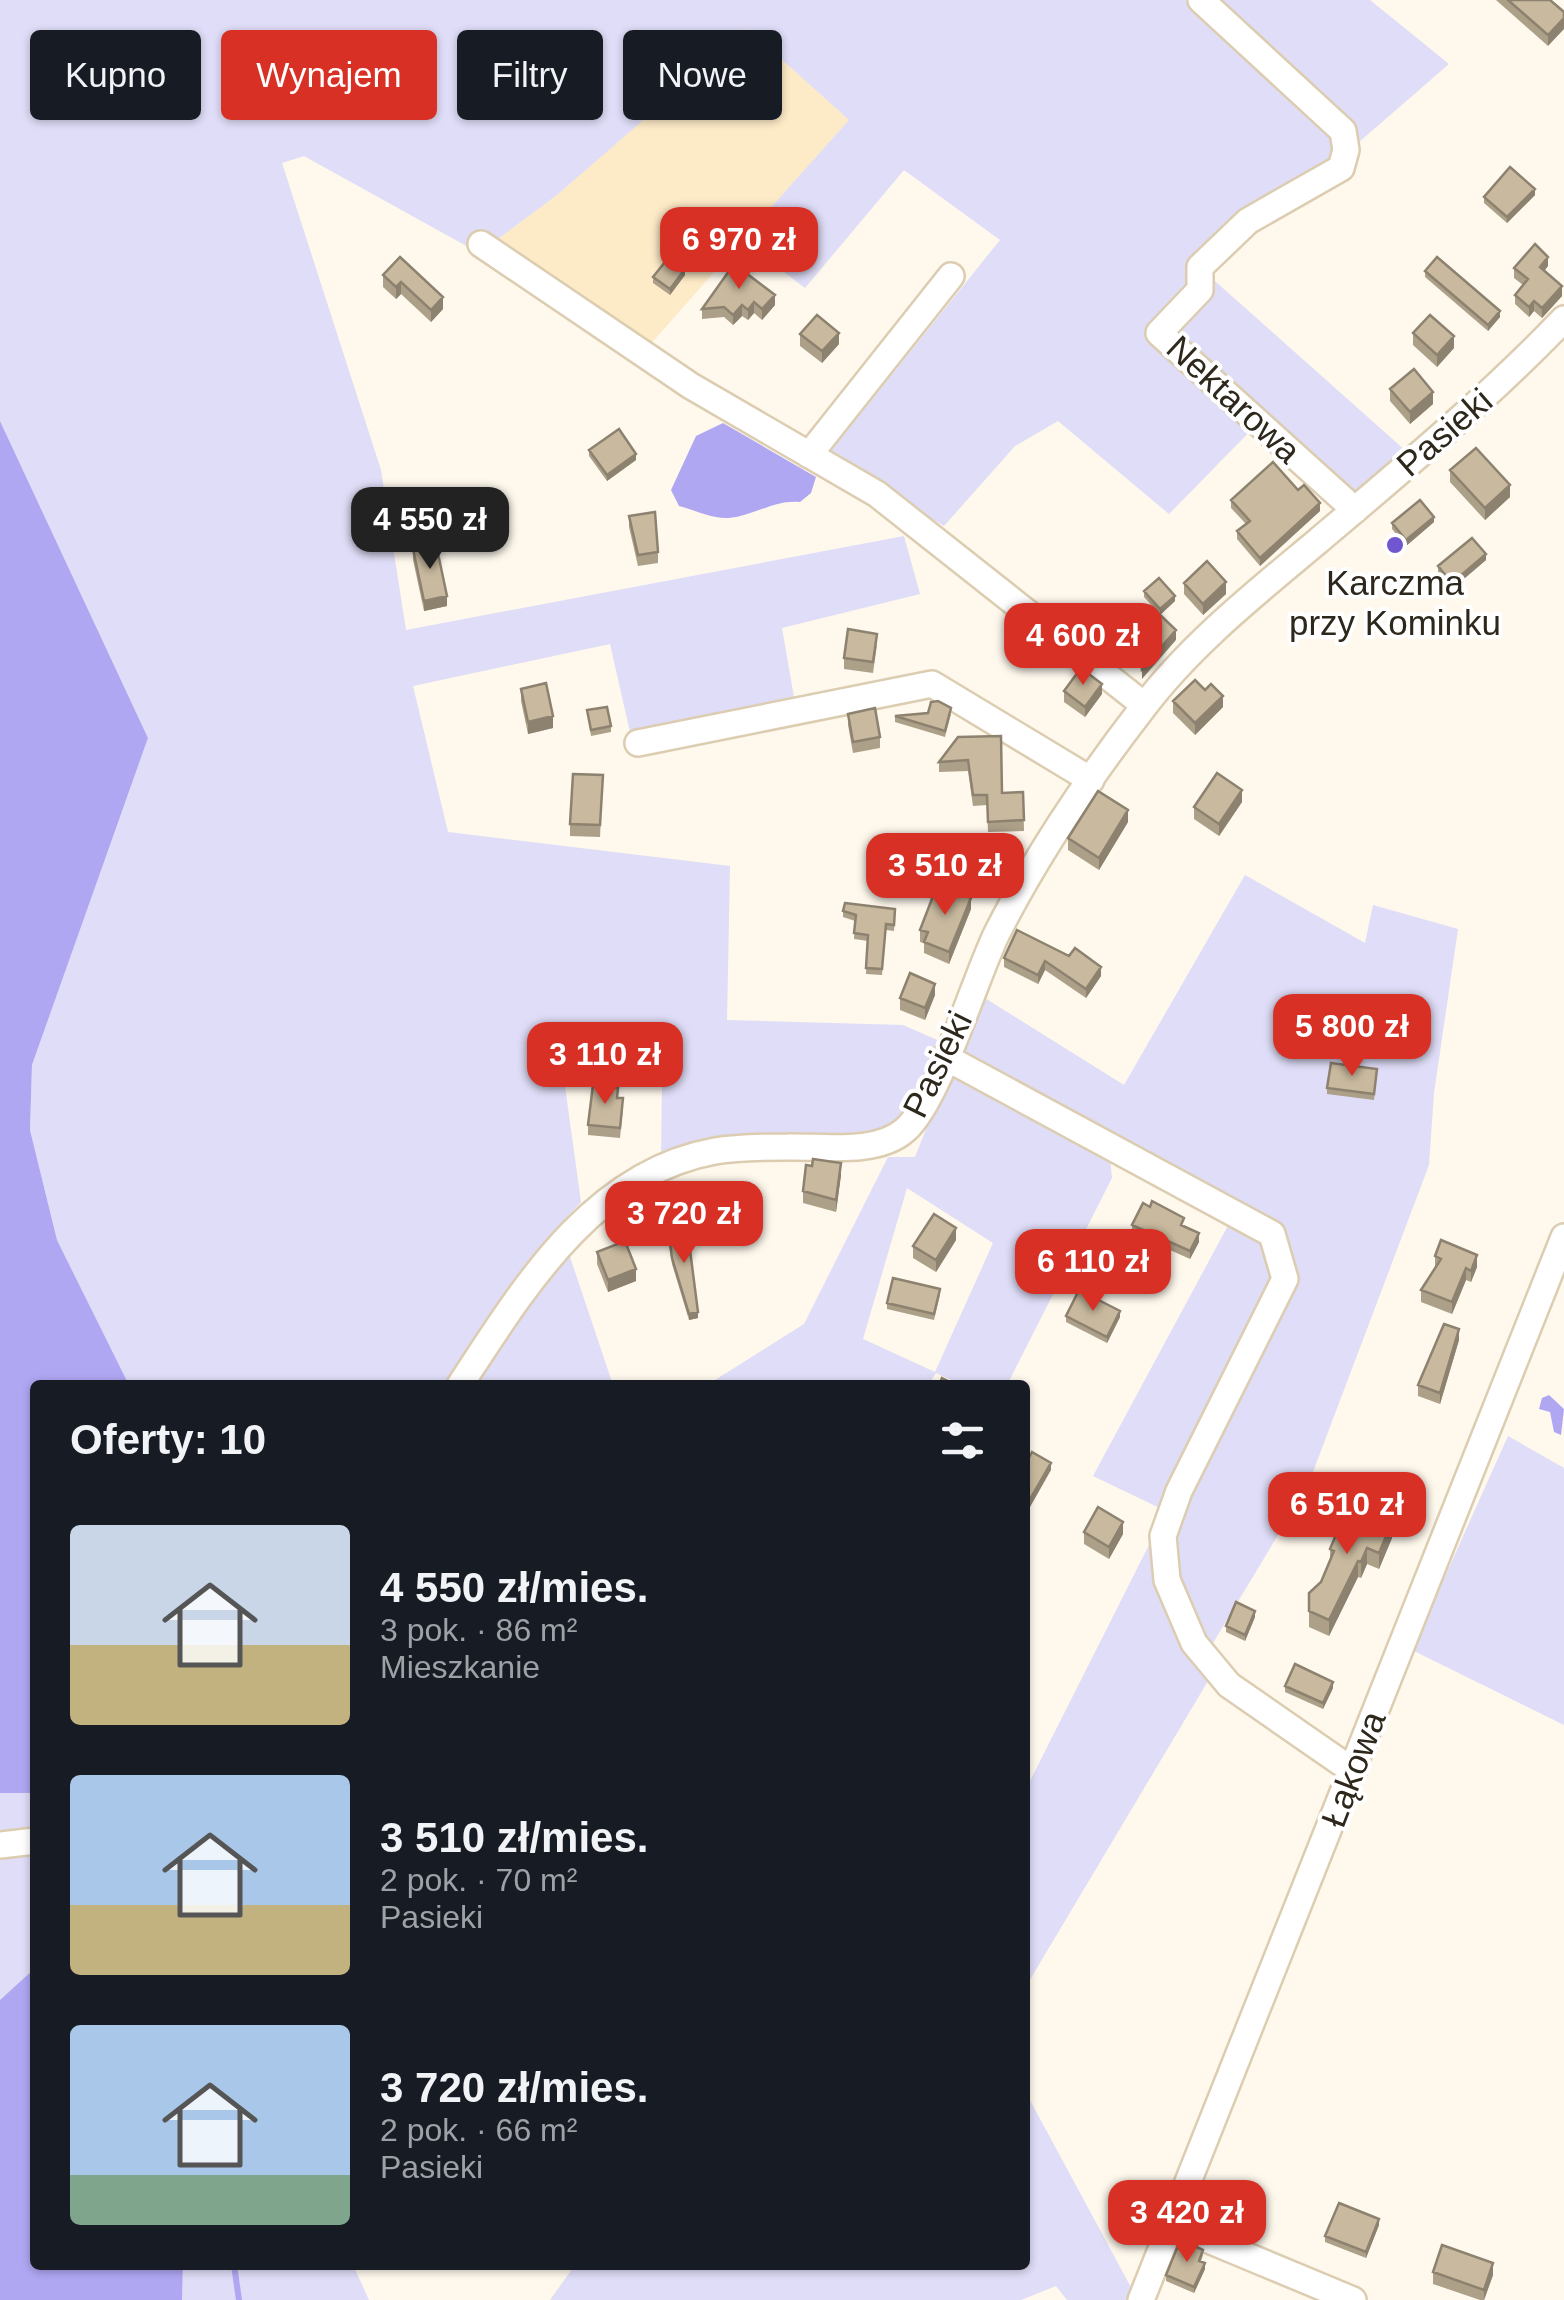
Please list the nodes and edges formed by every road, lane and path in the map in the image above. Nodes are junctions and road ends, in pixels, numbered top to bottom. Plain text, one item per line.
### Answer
1 (1201, 0) edge
2 (481, 244) dead end
3 (951, 276) dead end
4 (1564, 319) edge
5 (810, 455) junction
6 (1354, 510) junction
7 (1144, 705) junction
8 (638, 743) dead end
9 (1091, 780) junction
10 (945, 1057) junction
11 (1564, 1237) edge
12 (464, 1380) edge
13 (1353, 1771) junction
14 (30, 1842) edge
15 (0, 1845) edge
16 (1170, 2224) junction
17 (1141, 2300) edge
18 (1353, 2300) edge

1 - 6 street, Nektarowa
2 - 5 street
3 - 5 street
4 - 6 street, Pasieki
5 - 7 street
6 - 7 street, Pasieki
7 - 9 street, Pasieki
8 - 9 street
9 - 10 street, Pasieki
10 - 12 street, Pasieki
10 - 13 street
11 - 13 street, Łąkowa
13 - 16 street, Łąkowa
14 - 15 street
16 - 17 street, Łąkowa
16 - 18 street

